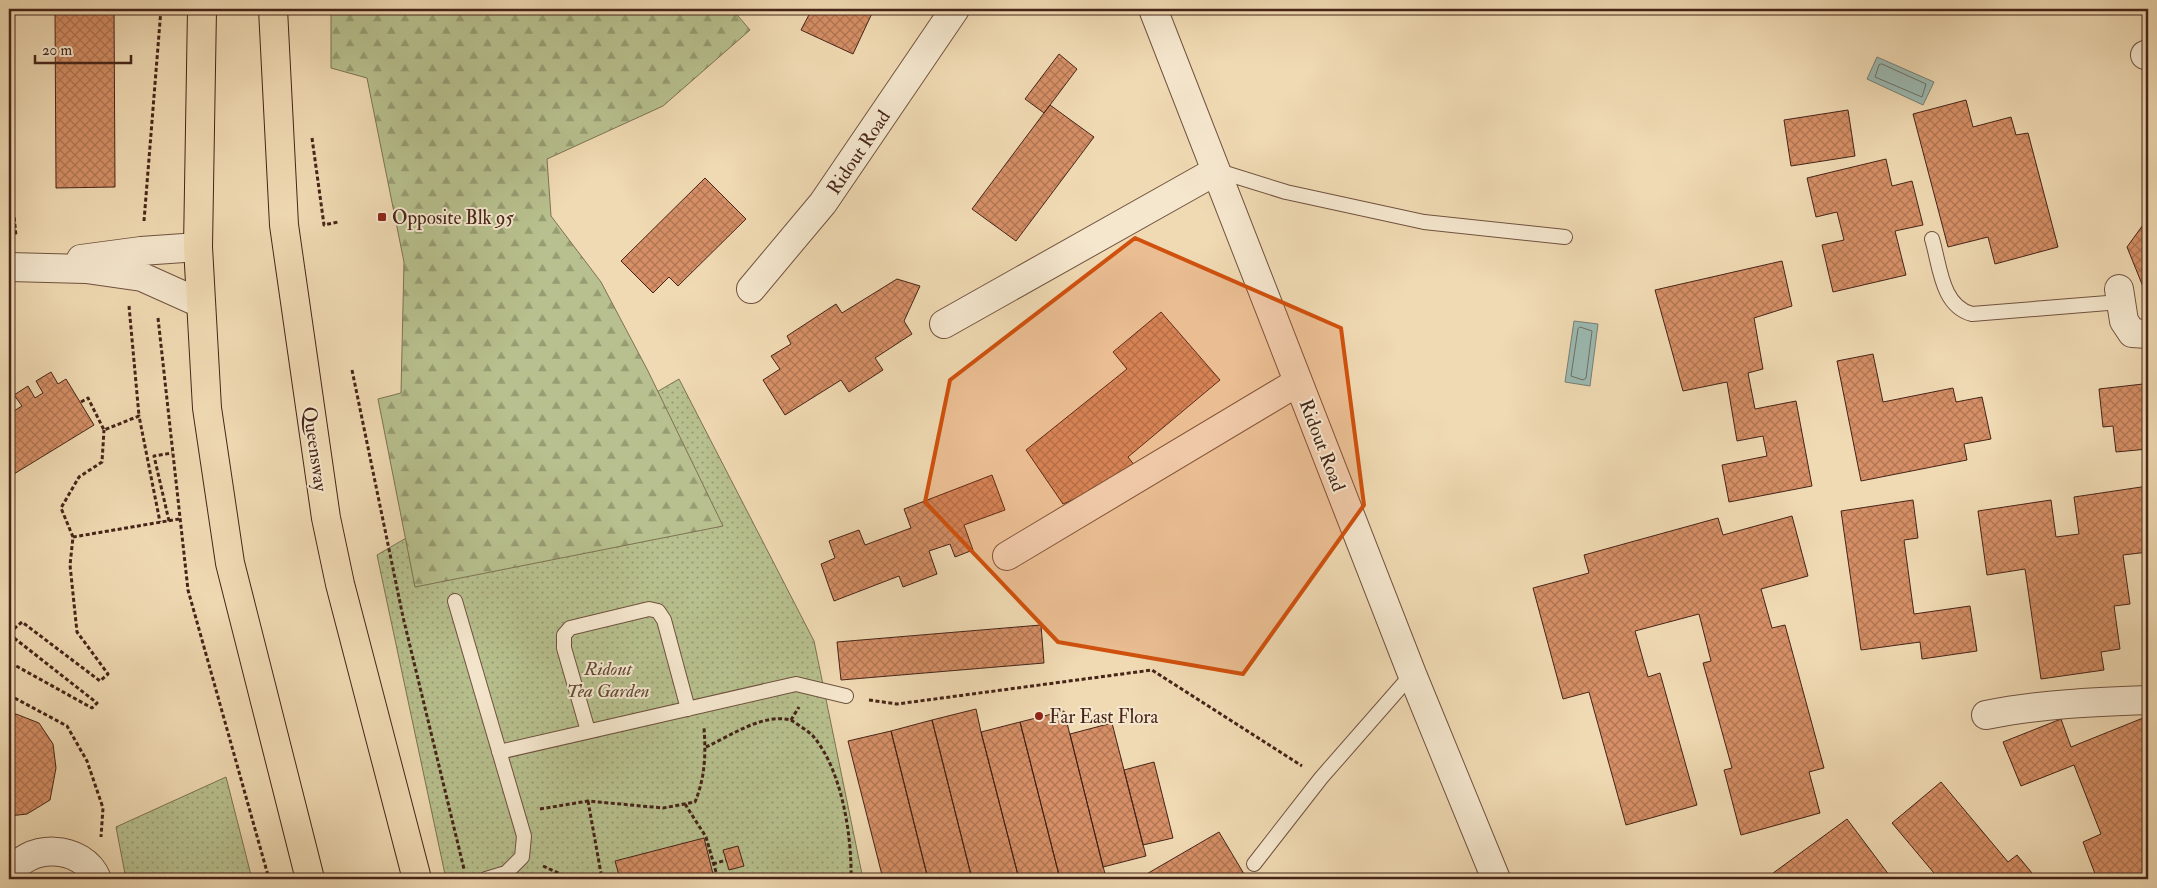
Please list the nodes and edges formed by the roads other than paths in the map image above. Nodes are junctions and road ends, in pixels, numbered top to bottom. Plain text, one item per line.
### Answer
1 (202, 9) edge
2 (273, 9) edge
3 (955, 9) edge
4 (1153, 9) edge
5 (1216, 170) junction
6 (1564, 237) dead end
7 (1932, 239) dead end
8 (198, 247) junction
9 (16, 259) edge
10 (751, 289) dead end
11 (2119, 296) joint
12 (200, 303) junction
13 (944, 324) dead end
14 (2148, 334) edge
15 (1298, 382) junction
16 (1007, 556) dead end
17 (455, 600) dead end
18 (1412, 674) junction
19 (846, 696) road end
20 (2148, 700) edge
21 (694, 707) junction
22 (1986, 715) dead end
23 (588, 731) junction
24 (499, 752) junction
25 (1254, 864) dead end
26 (9, 876) edge
27 (97, 879) edge
28 (310, 879) edge
29 (417, 879) edge
30 (486, 879) edge
31 (1496, 879) edge

1 - 8 highway
2 - 29 highway, Queensway
3 - 10 street, Ridout Road
4 - 5 street, Ridout Road
5 - 6 lane
5 - 13 street
5 - 15 street, Ridout Road
7 - 11 lane
8 - 9 street
8 - 12 highway
9 - 12 street
11 - 14 street
12 - 28 highway
15 - 16 street
15 - 18 street, Ridout Road
17 - 24 lane
18 - 25 lane
18 - 31 street, Ridout Road
19 - 21 lane
20 - 22 street
21 - 23 lane
21 - 23 lane
23 - 24 lane
24 - 30 lane
26 - 27 street

